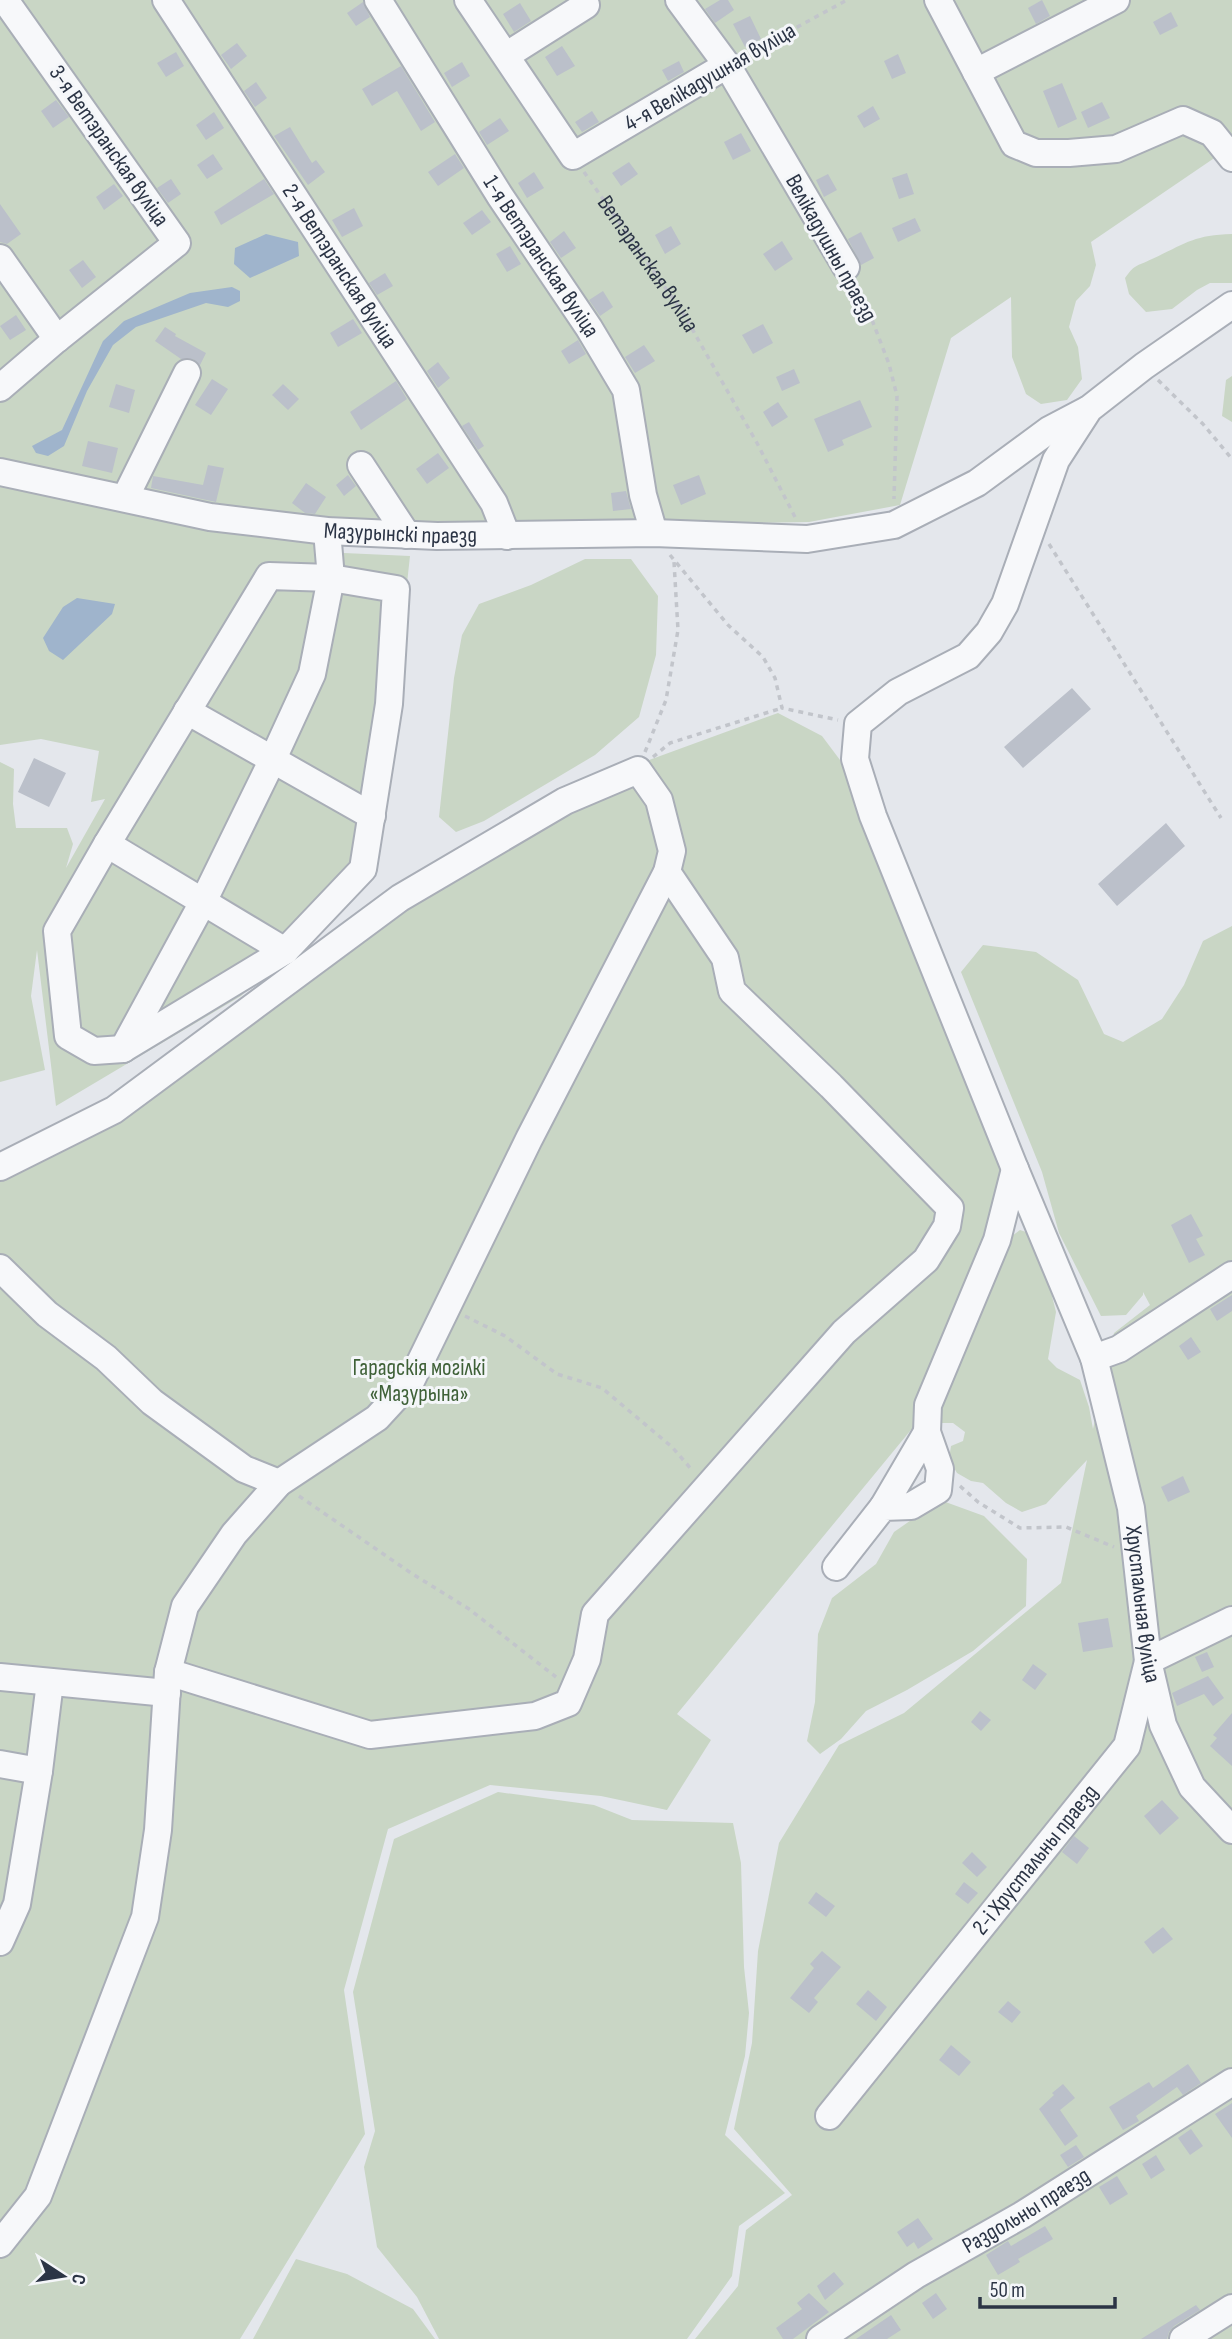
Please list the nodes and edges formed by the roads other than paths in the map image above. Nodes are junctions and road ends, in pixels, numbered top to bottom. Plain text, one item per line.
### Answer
1 (5, 0) edge
2 (166, 0) edge
3 (378, 0) edge
4 (468, 0) edge
5 (679, 0) edge
6 (938, 0) edge
7 (1116, 0) edge
8 (586, 5) dead end
9 (507, 55) junction
10 (727, 65) junction
11 (976, 72) junction
12 (1232, 158) edge
13 (0, 258) edge
14 (846, 267) road end
15 (1232, 306) edge
16 (57, 339) junction
17 (187, 373) dead end
18 (0, 388) edge
19 (1088, 409) junction
20 (361, 465) dead end
21 (0, 472) edge
22 (125, 498) junction
23 (327, 531) junction
24 (654, 533) junction
25 (407, 535) junction
26 (507, 536) junction
27 (331, 578) junction
28 (187, 710) junction
29 (272, 761) junction
30 (372, 816) junction
31 (107, 844) junction
32 (667, 872) junction
33 (203, 902) junction
34 (285, 951) junction
35 (123, 1049) junction
36 (0, 1167) edge
37 (1015, 1168) junction
38 (0, 1268) edge
39 (1232, 1275) edge
40 (1094, 1358) junction
41 (927, 1432) junction
42 (279, 1482) junction
43 (883, 1507) junction
44 (836, 1567) dead end
45 (1232, 1619) edge
46 (1148, 1661) junction
47 (0, 1677) edge
48 (50, 1682) junction
49 (168, 1682) junction
50 (0, 1764) edge
51 (39, 1771) junction
52 (1232, 1830) edge
53 (9, 1902) edge
54 (0, 1942) edge
55 (1232, 2082) edge
56 (829, 2116) dead end
57 (0, 2244) edge
58 (1232, 2308) edge
59 (820, 2339) edge
60 (1183, 2339) edge

1 - 16 street, 3-я Ветэранская вуліца
2 - 26 street, 2-я Ветэранская вуліца
3 - 24 street, 1-я Ветэранская вуліца
4 - 9 street
5 - 10 street, Велікадушны праезд
6 - 11 street
7 - 11 street
8 - 9 street
9 - 10 street, 4-я Велікадушная вуліца
10 - 14 street, Велікадушны праезд
11 - 12 street
13 - 16 street
15 - 19 street
16 - 18 street, 3-я Ветэранская вуліца
17 - 22 street
19 - 24 street, Мазурынскі праезд
19 - 37 street, Хрустальная вуліца
20 - 25 street
21 - 22 street, Мазурынскі праезд
22 - 23 street, Мазурынскі праезд
23 - 25 street, Мазурынскі праезд
23 - 27 street
24 - 26 street, Мазурынскі праезд
25 - 26 street, Мазурынскі праезд
27 - 28 street
27 - 29 street
27 - 30 street
28 - 29 street
28 - 31 street
29 - 30 street
29 - 33 street
30 - 34 street
31 - 33 street
31 - 35 street
32 - 36 street
32 - 42 street
32 - 49 street
33 - 34 street
33 - 35 street
34 - 35 street
37 - 40 street, Хрустальная вуліца
37 - 41 street
38 - 42 street
39 - 40 street
40 - 46 street, Хрустальная вуліца
41 - 43 street
41 - 43 street
42 - 49 street
43 - 44 street
45 - 46 street
46 - 52 street, Хрустальная вуліца
46 - 56 street, 2-і Хрустальны праезд
47 - 48 street
48 - 49 street
48 - 51 street
49 - 57 street
50 - 51 street
51 - 53 street
53 - 54 street
55 - 59 street, Раздольны праезд
58 - 60 street

